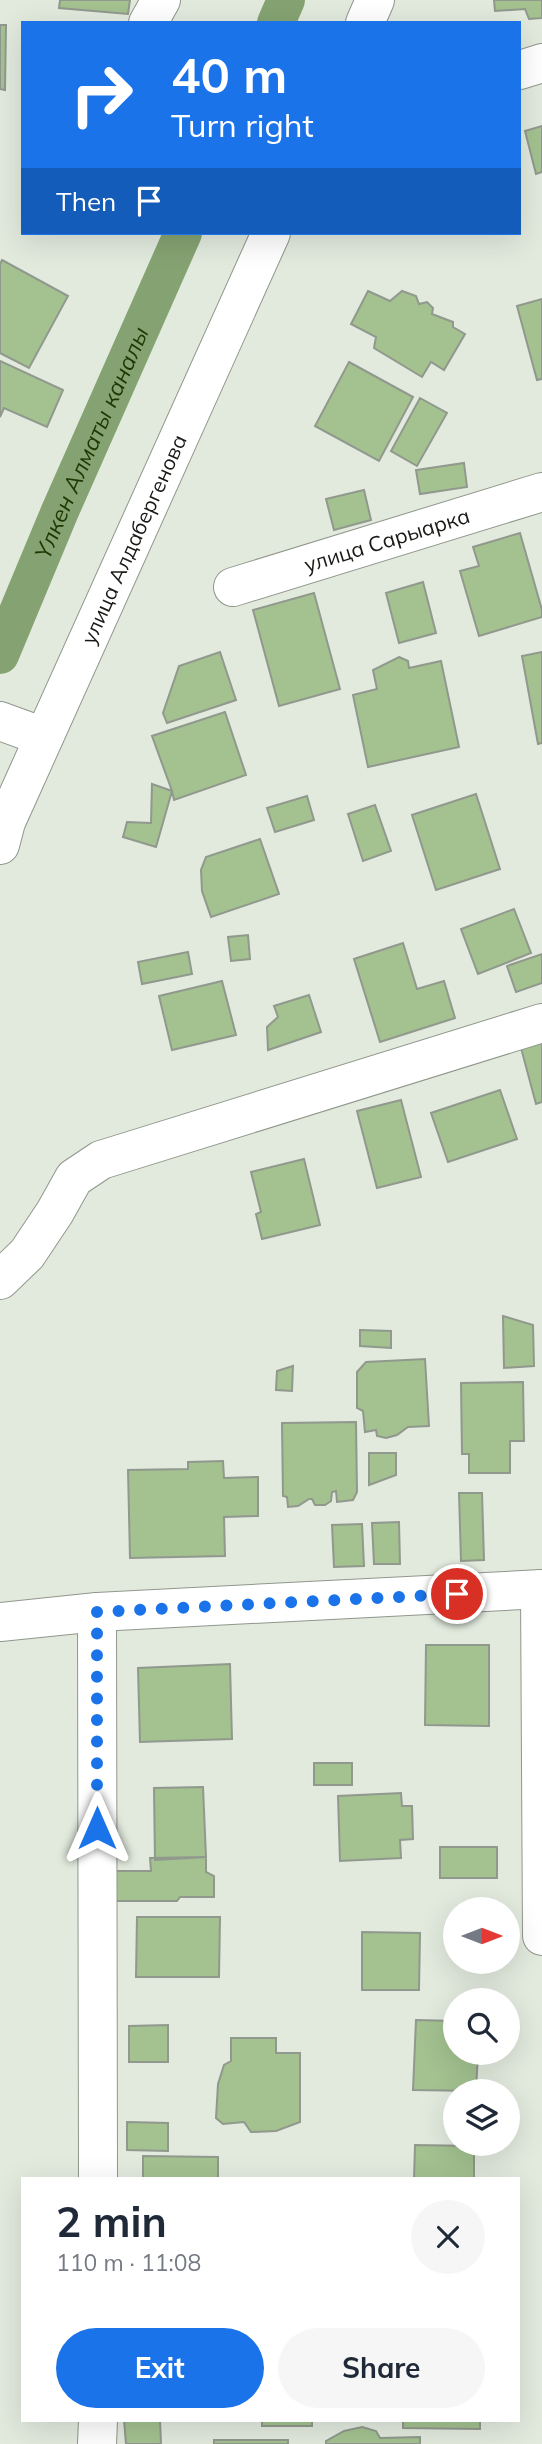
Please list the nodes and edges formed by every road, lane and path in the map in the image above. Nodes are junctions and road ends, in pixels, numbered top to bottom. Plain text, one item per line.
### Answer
1 (161, 0) edge
2 (375, 0) edge
3 (149, 21) edge
4 (366, 21) edge
5 (542, 63) edge
6 (521, 70) edge
7 (270, 235) edge
8 (542, 492) edge
9 (233, 587) dead end
10 (0, 721) edge
11 (44, 737) junction
12 (0, 845) edge
13 (542, 1023) edge
14 (0, 1280) edge
15 (541, 1589) edge
16 (97, 1612) junction
17 (0, 1622) edge
18 (542, 1936) edge
19 (98, 2177) edge
20 (98, 2422) edge
21 (97, 2444) edge

1 - 3 street
2 - 4 street
5 - 6 street
7 - 11 street, улица Алдабергенова
8 - 9 street, улица Сарыарка
10 - 11 street
11 - 12 street, улица Алдабергенова
13 - 14 street
15 - 16 street
15 - 18 street
16 - 17 street
16 - 19 street
20 - 21 street

